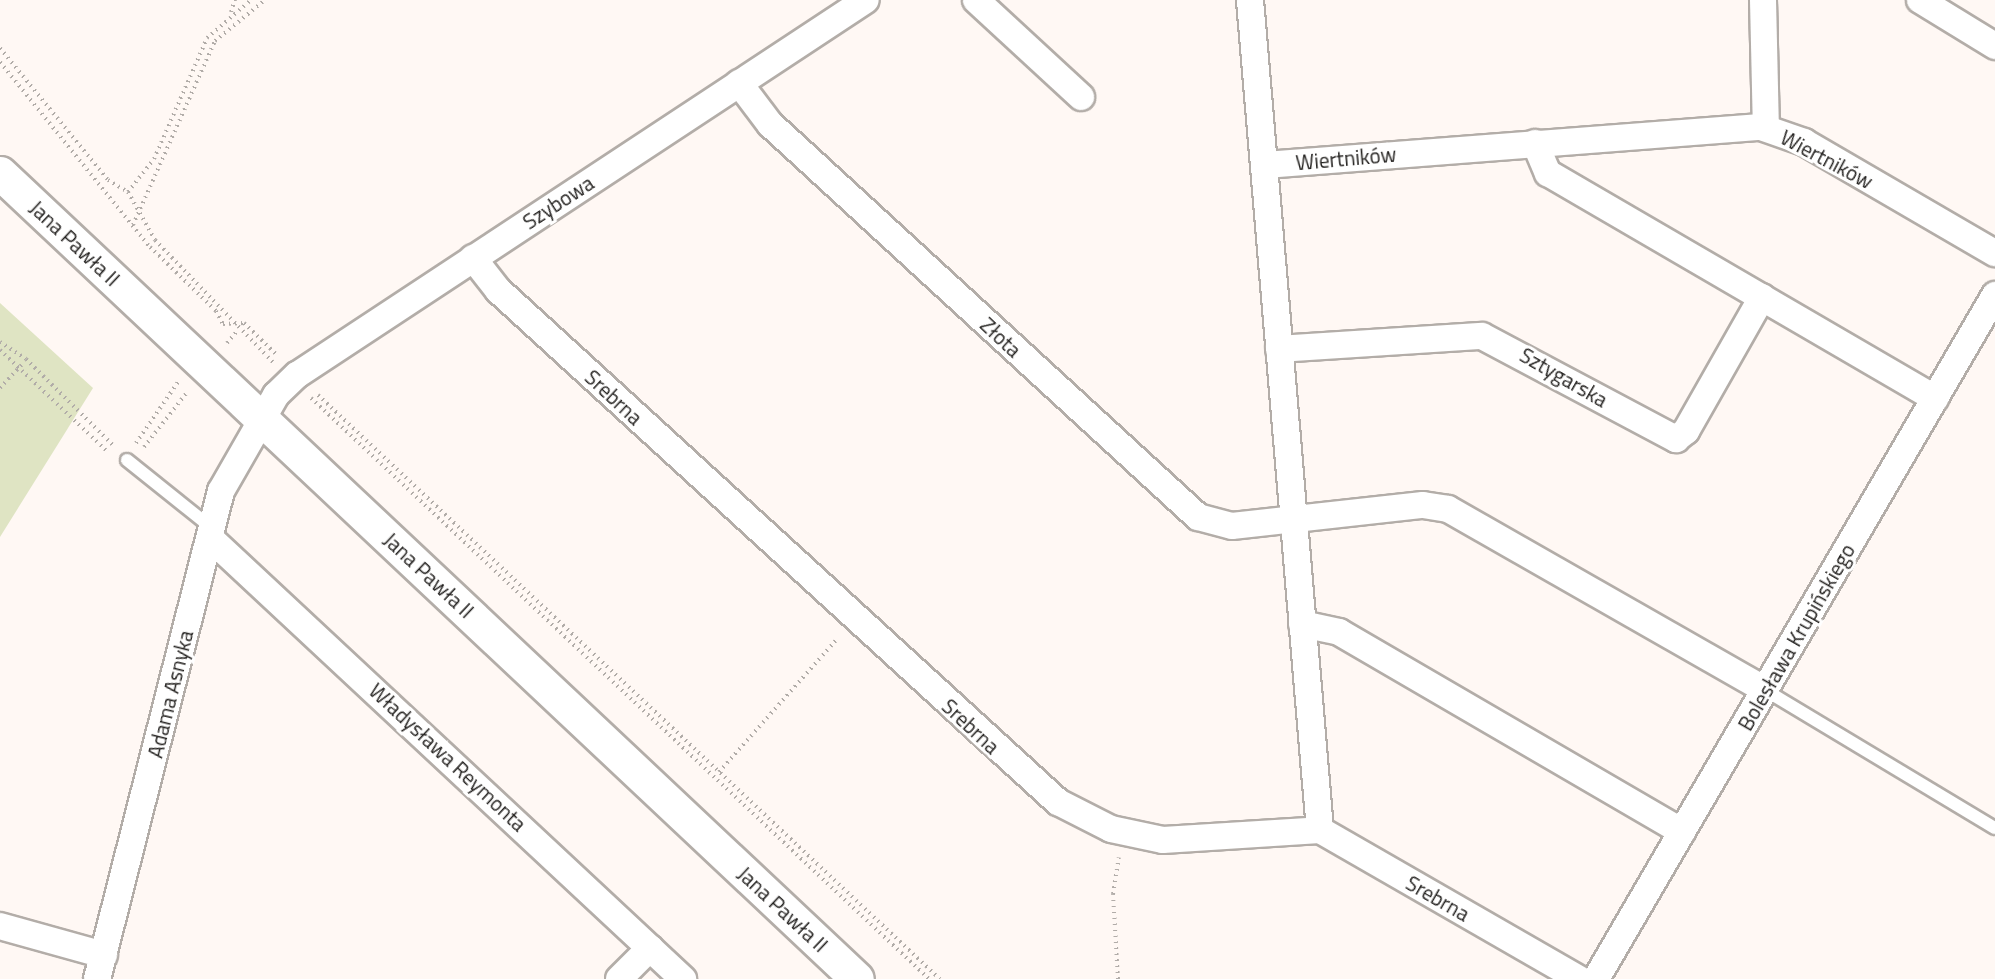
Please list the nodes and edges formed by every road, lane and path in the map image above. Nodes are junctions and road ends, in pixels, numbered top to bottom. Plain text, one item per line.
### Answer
1 (235, 0) edge
2 (251, 0) edge
3 (265, 0) edge
4 (866, 0) edge
5 (976, 0) edge
6 (1250, 0) edge
7 (1763, 0) edge
8 (1920, 0) edge
9 (231, 13) junction
10 (1995, 45) edge
11 (0, 48) edge
12 (0, 62) edge
13 (739, 83) junction
14 (1081, 97) dead end
15 (1766, 128) junction
16 (1535, 143) junction
17 (1265, 165) junction
18 (0, 173) edge
19 (128, 192) junction
20 (136, 216) junction
21 (133, 225) junction
22 (1995, 253) edge
23 (473, 258) junction
24 (1995, 295) edge
25 (1762, 297) junction
26 (223, 324) junction
27 (235, 324) junction
28 (238, 330) junction
29 (0, 342) edge
30 (1279, 349) junction
31 (0, 351) edge
32 (26, 359) junction
33 (202, 361) junction
34 (21, 364) junction
35 (294, 377) junction
36 (0, 387) edge
37 (1935, 398) junction
38 (262, 417) junction
39 (117, 448) dead end
40 (121, 459) joint
41 (1293, 517) junction
42 (211, 533) junction
43 (855, 619) junction
44 (1302, 624) junction
45 (1765, 690) junction
46 (719, 772) junction
47 (1995, 828) edge
48 (1320, 830) junction
49 (1123, 832) junction
50 (1682, 832) junction
51 (0, 926) edge
52 (650, 948) junction
53 (104, 955) junction
54 (97, 979) edge
55 (619, 979) edge
56 (683, 979) edge
57 (857, 979) edge
58 (929, 979) edge
59 (940, 979) edge
60 (1118, 979) edge
61 (1579, 979) edge
62 (1596, 979) edge

1 - 9 path
2 - 9 path
3 - 20 path
4 - 13 street, Szybowa
5 - 14 street
6 - 17 street
7 - 15 street
8 - 10 street
9 - 19 path
11 - 19 path
12 - 21 path
13 - 23 street, Szybowa
13 - 41 street, Złota
15 - 16 street, Wiertników
15 - 22 street, Wiertników
16 - 17 street, Wiertników
16 - 25 street
17 - 30 street
18 - 33 street, Jana Pawła II
19 - 20 path
20 - 21 path
20 - 27 path
21 - 26 path
23 - 35 street, Szybowa
23 - 43 street, Srebrna
24 - 37 street, Bolesława Krupińskiego
25 - 30 street, Sztygarska
25 - 37 street
26 - 27 path
26 - 33 path
27 - 28 path
27 - 35 path
28 - 33 path
28 - 35 path
29 - 32 path
30 - 41 street
31 - 34 path
32 - 34 path
32 - 39 path
33 - 33 path
33 - 38 street, Jana Pawła II
34 - 36 path
34 - 40 path
35 - 38 street, Szybowa
35 - 46 path
35 - 58 path
37 - 45 street, Bolesława Krupińskiego
38 - 42 street, Adama Asnyka
38 - 57 street, Jana Pawła II
40 - 42 lane
41 - 44 street
41 - 45 street
42 - 52 street, Władysława Reymonta
42 - 53 street, Adama Asnyka
43 - 46 path
43 - 49 street, Srebrna
44 - 48 street
44 - 50 street
45 - 47 lane
45 - 50 street, Bolesława Krupińskiego
46 - 59 path
48 - 49 street, Srebrna
48 - 61 street, Srebrna
49 - 60 path
50 - 62 street, Bolesława Krupińskiego
51 - 53 street
52 - 55 street
52 - 56 street, Władysława Reymonta
53 - 54 street, Adama Asnyka

